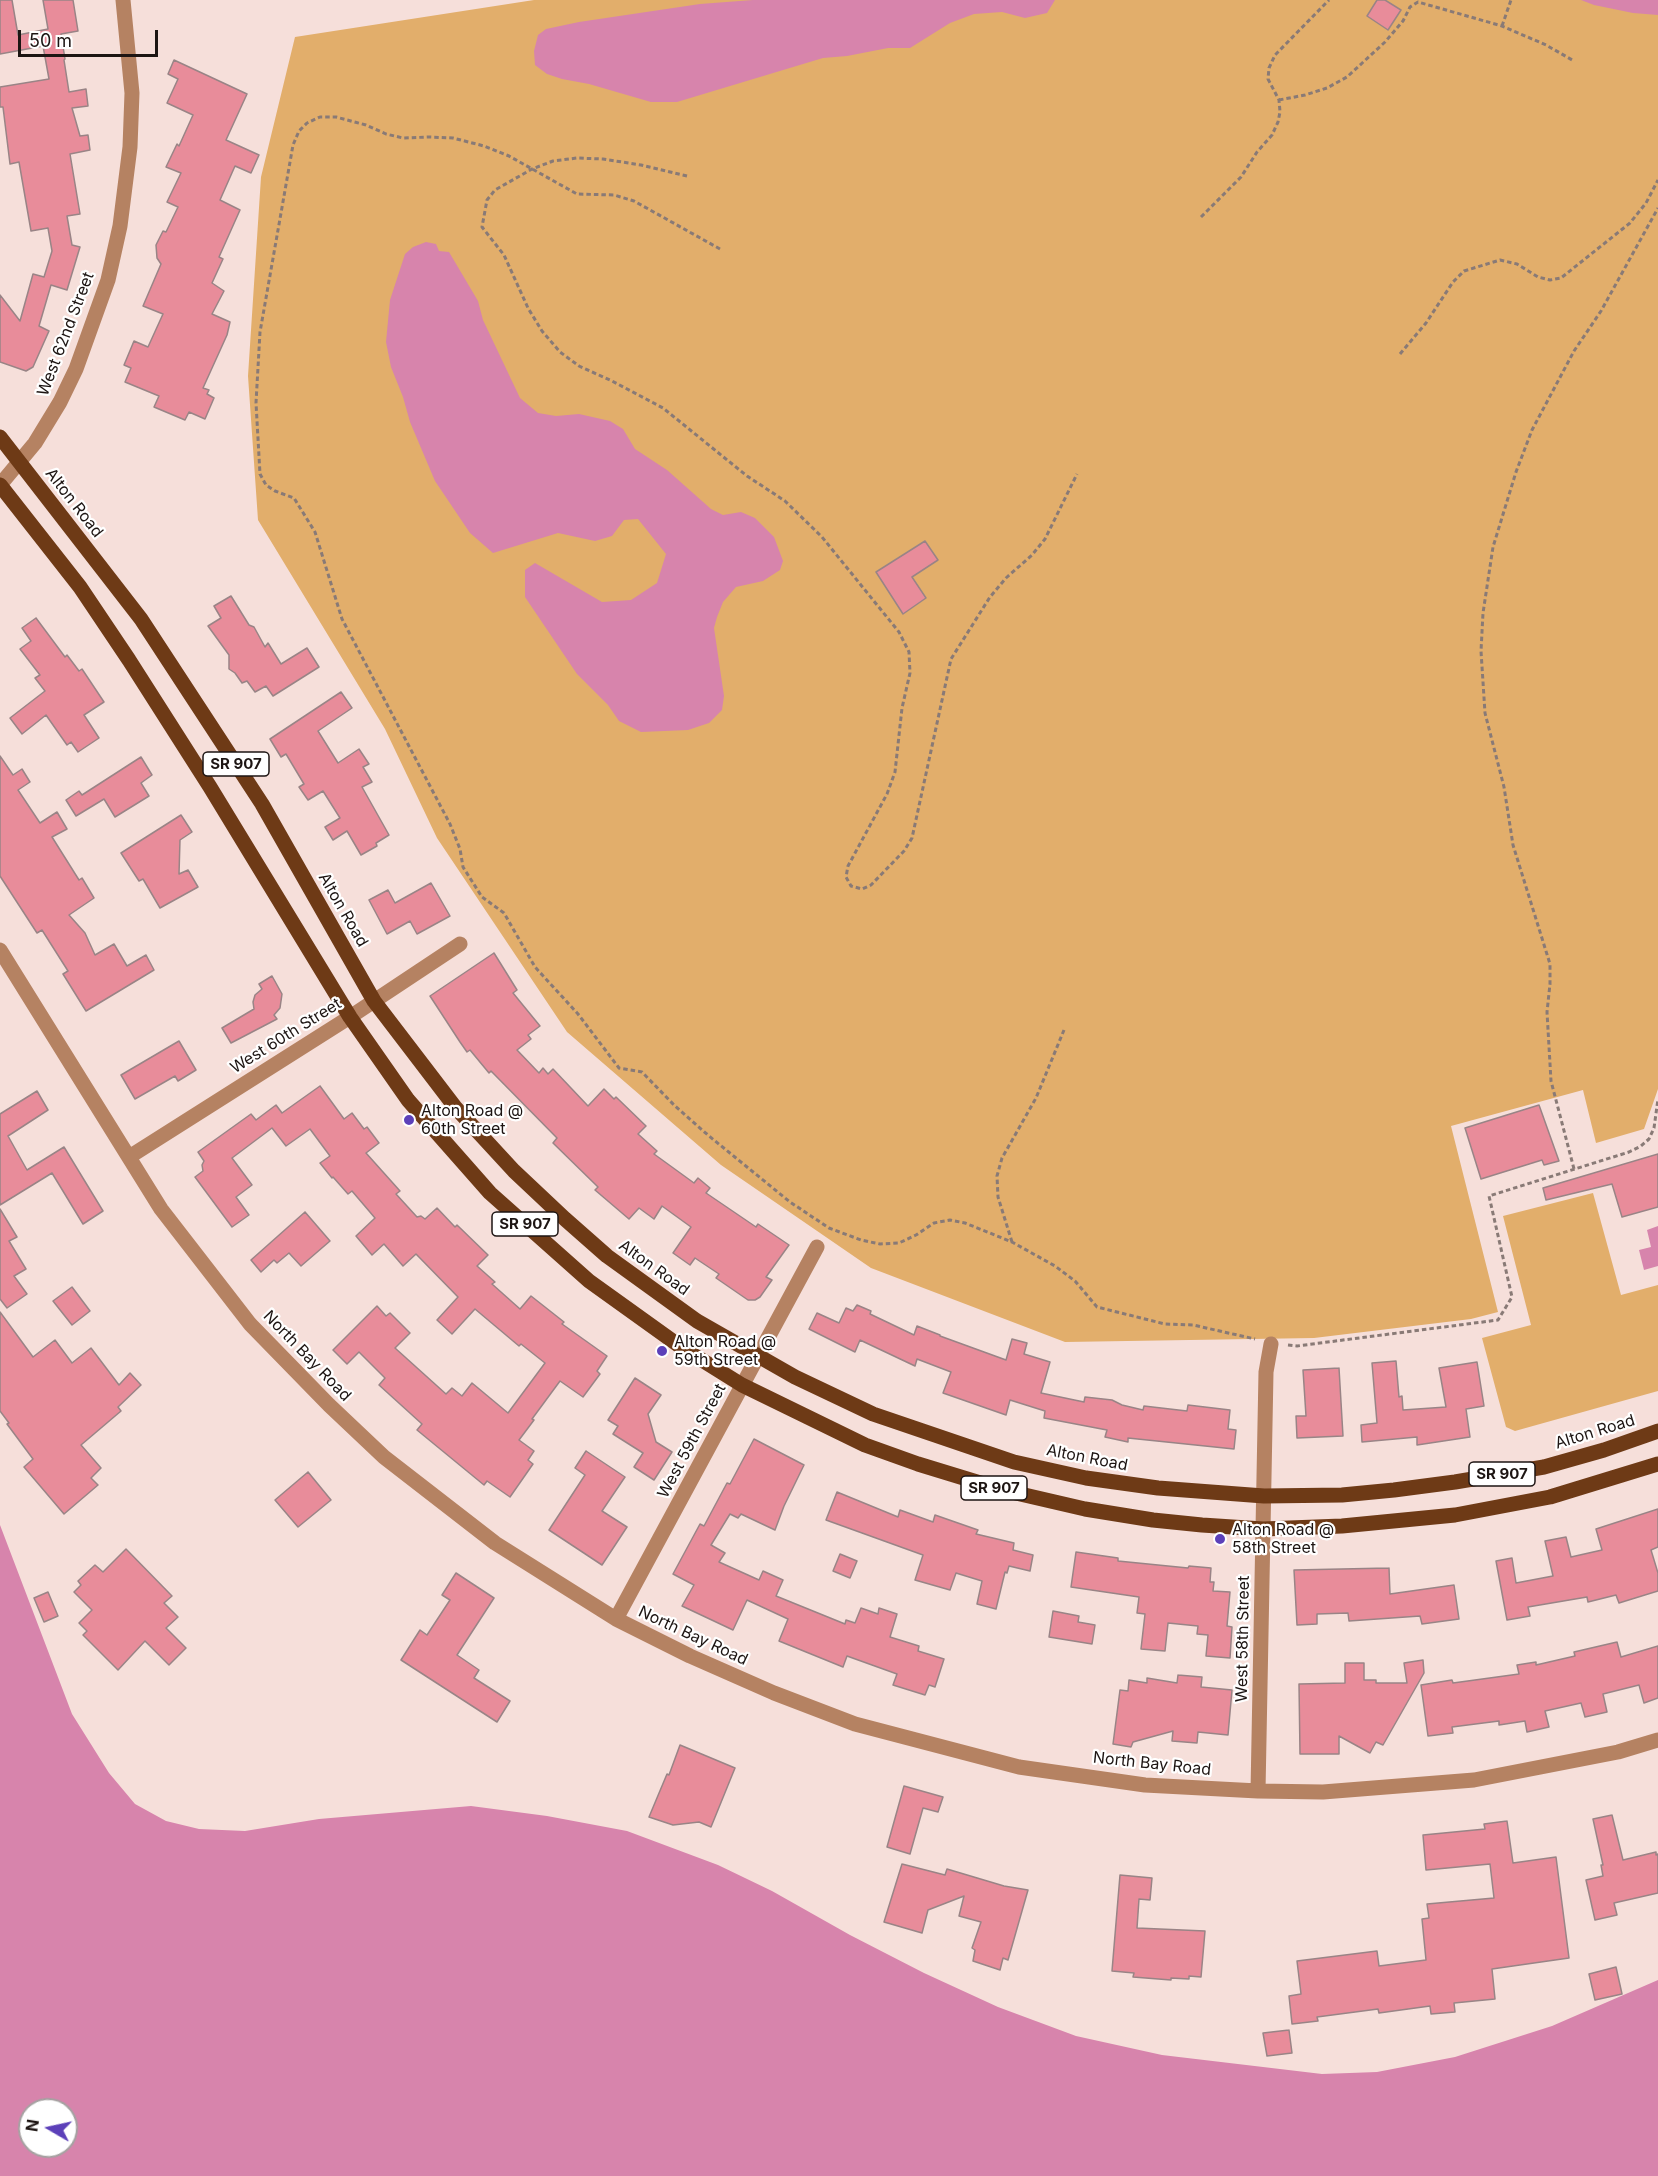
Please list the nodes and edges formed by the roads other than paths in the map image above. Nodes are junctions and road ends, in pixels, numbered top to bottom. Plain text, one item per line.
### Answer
1 (123, 0) edge
2 (0, 437) edge
3 (20, 462) junction
4 (0, 485) edge
5 (460, 944) dead end
6 (0, 950) edge
7 (374, 1002) junction
8 (350, 1017) junction
9 (129, 1157) junction
10 (817, 1247) dead end
11 (1271, 1344) road end
12 (757, 1356) junction
13 (742, 1385) junction
14 (1658, 1431) edge
15 (1658, 1464) edge
16 (1264, 1496) junction
17 (1263, 1529) junction
18 (616, 1619) junction
19 (1658, 1740) edge
20 (1258, 1791) junction

1 - 3 street, West 62nd Street
2 - 3 main road, Alton Road / SR 907
3 - 4 street, West 62nd Street
3 - 7 main road, Alton Road / SR 907
4 - 8 main road, SR 907
5 - 7 street, West 60th Street
6 - 9 street, North Bay Road
7 - 8 street, West 60th Street
7 - 12 main road, Alton Road / SR 907
8 - 9 street, West 60th Street
8 - 13 main road, SR 907
9 - 18 street, North Bay Road
10 - 12 street, West 59th Street
11 - 16 street, West 58th Street
12 - 13 street, West 59th Street
12 - 16 main road, Alton Road / SR 907
13 - 17 main road, SR 907
13 - 18 street, West 59th Street
14 - 16 main road, Alton Road / SR 907
15 - 17 main road, SR 907
16 - 17 street, West 58th Street
17 - 20 street, West 58th Street
18 - 20 street, North Bay Road
19 - 20 street, North Bay Road

